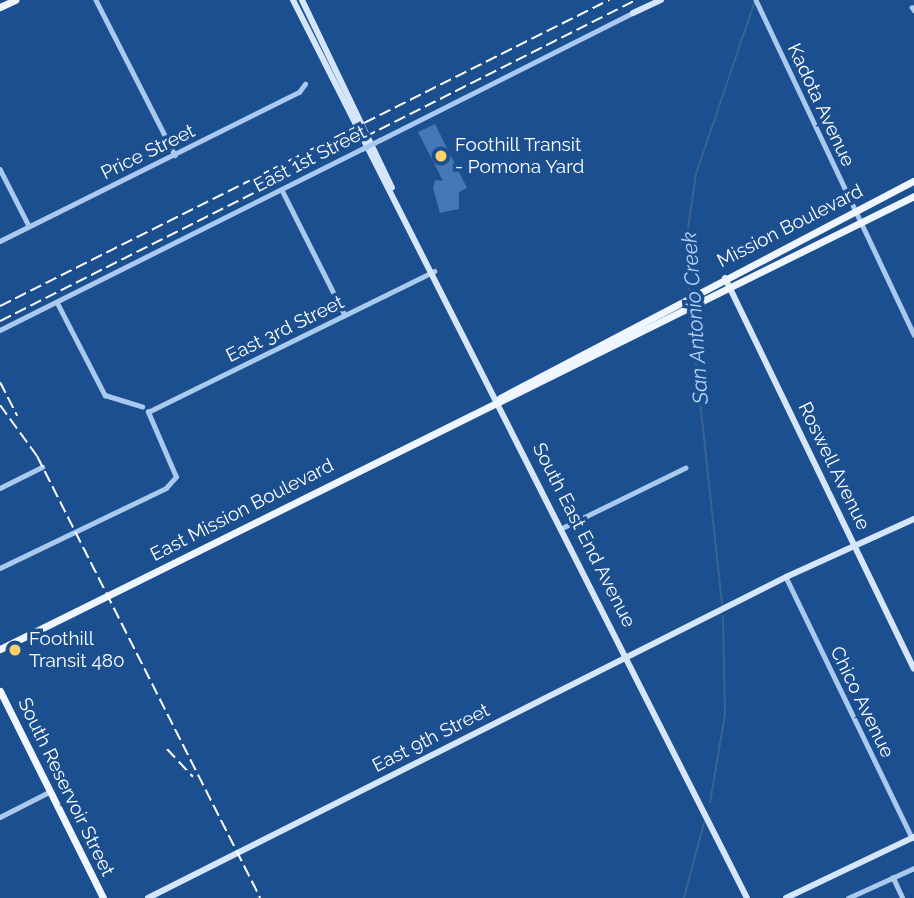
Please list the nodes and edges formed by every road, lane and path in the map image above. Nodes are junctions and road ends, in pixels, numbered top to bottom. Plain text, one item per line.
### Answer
1 (15, 0) edge
2 (96, 0) edge
3 (293, 0) edge
4 (302, 0) edge
5 (661, 0) edge
6 (757, 1) edge
7 (0, 7) edge
8 (633, 13) joint
9 (305, 84) dead end
10 (175, 155) junction
11 (0, 169) edge
12 (914, 181) edge
13 (392, 188) junction
14 (282, 190) junction
15 (914, 196) edge
16 (855, 210) junction
17 (859, 223) junction
18 (29, 226) junction
19 (0, 241) edge
20 (434, 271) junction
21 (725, 278) junction
22 (730, 289) junction
23 (682, 301) joint
24 (57, 302) junction
25 (345, 315) junction
26 (0, 330) edge
27 (914, 335) edge
28 (498, 400) junction
29 (142, 406) dead end
30 (42, 467) dead end
31 (685, 468) dead end
32 (0, 488) edge
33 (914, 519) edge
34 (564, 527) junction
35 (856, 547) junction
36 (0, 568) edge
37 (786, 577) junction
38 (0, 649) edge
39 (628, 657) junction
40 (914, 669) edge
41 (0, 691) edge
42 (50, 792) junction
43 (0, 817) edge
44 (913, 838) edge
45 (914, 868) edge
46 (893, 877) junction
47 (103, 898) edge
48 (148, 898) edge
49 (747, 898) edge
50 (786, 898) edge
51 (848, 898) edge
52 (903, 898) edge

1 - 7 main road
2 - 10 street
3 - 13 street
4 - 13 street
5 - 8 street
6 - 16 street, Kadota Avenue
8 - 14 street, East 1st Street, bridge
9 - 10 street, Price Street
10 - 18 street, Price Street
11 - 18 street
12 - 16 main road, Mission Boulevard
13 - 20 street, South East End Avenue
14 - 24 street, East 1st Street
14 - 25 street
15 - 17 main road, East Mission Boulevard
16 - 17 street, Kadota Avenue
16 - 21 main road, Mission Boulevard
17 - 22 main road, East Mission Boulevard
17 - 27 street, Kadota Avenue
18 - 19 street, Price Street
20 - 25 street, East 3rd Street
20 - 28 street, South East End Avenue
21 - 22 street, Roswell Avenue
21 - 23 main road, Mission Boulevard
22 - 28 main road, East Mission Boulevard
22 - 35 street, Roswell Avenue
23 - 28 main road, East Mission Boulevard
24 - 26 street, East 1st Street
24 - 29 street
25 - 36 street, East 3rd Street
28 - 34 street, South East End Avenue
28 - 38 main road, East Mission Boulevard
30 - 32 street
31 - 34 street
33 - 35 street, East 9th Street
34 - 39 street, South East End Avenue
35 - 37 street, East 9th Street
35 - 40 street, Roswell Avenue
37 - 39 street, East 9th Street
37 - 44 street, Chico Avenue
39 - 48 street, East 9th Street
39 - 49 street, South East End Avenue
41 - 42 main road, South Reservoir Street
42 - 43 street
42 - 47 main road, South Reservoir Street
44 - 50 street
45 - 46 street
46 - 51 street
46 - 52 street

